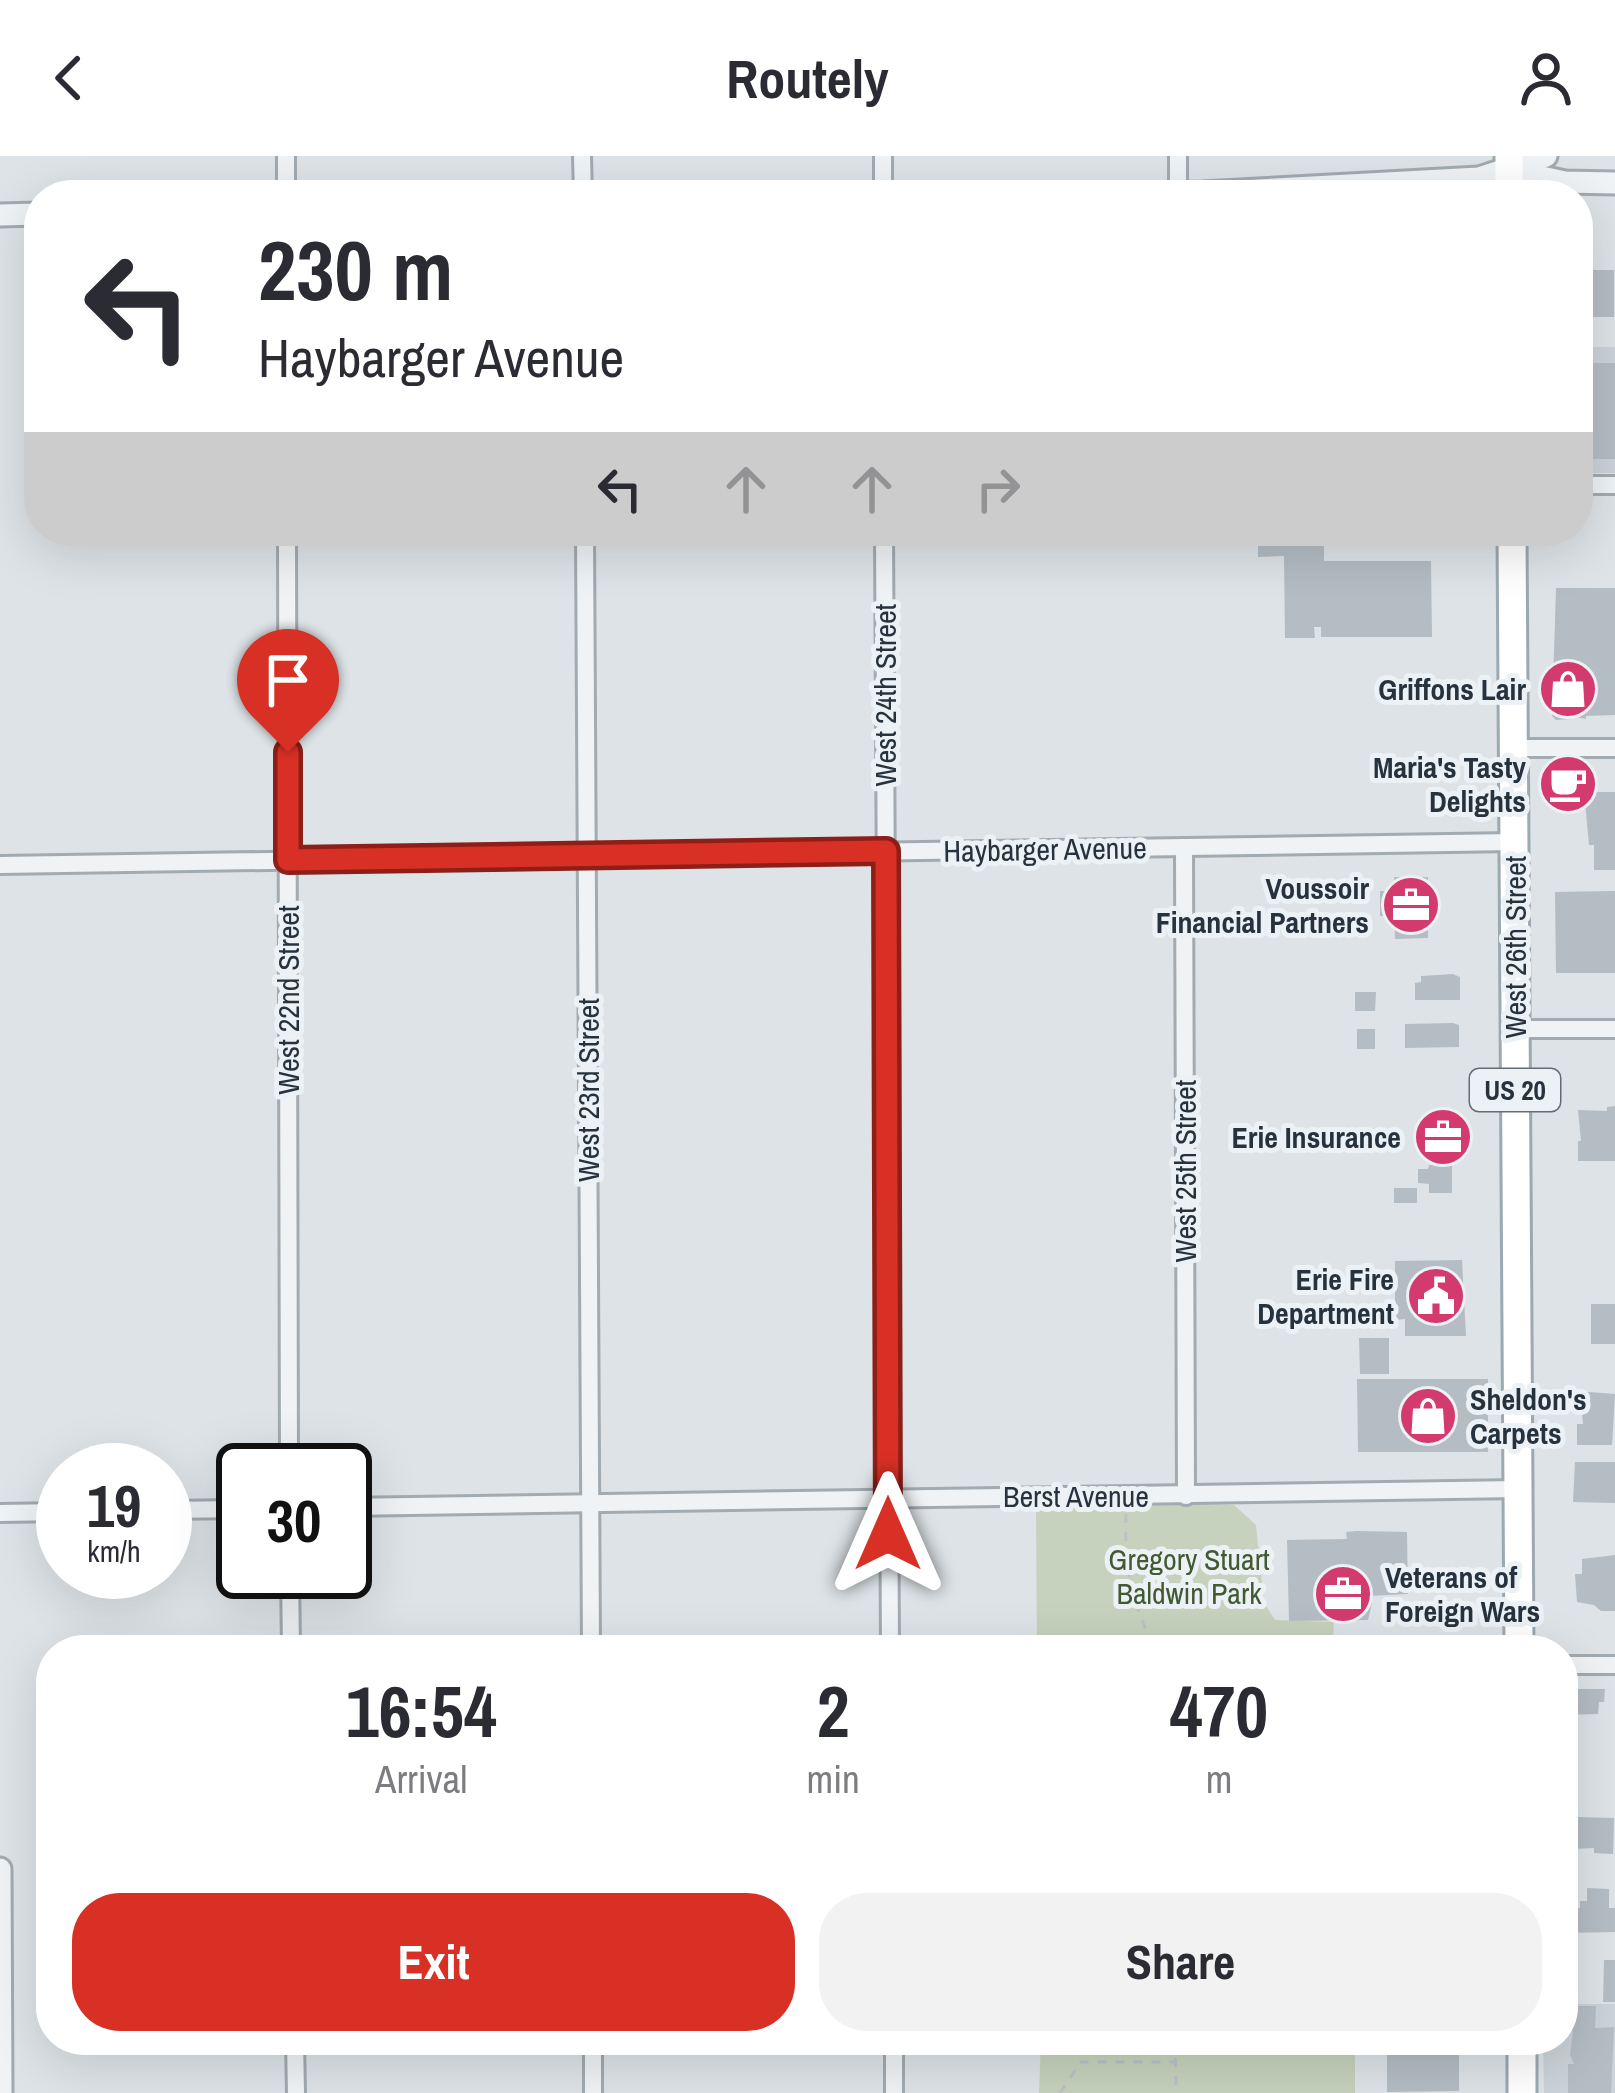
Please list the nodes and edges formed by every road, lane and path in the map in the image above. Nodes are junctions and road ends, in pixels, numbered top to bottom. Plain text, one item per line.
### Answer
1 (1546, 156) edge
2 (1509, 174) edge
3 (1457, 180) edge
4 (1551, 180) edge
5 (287, 546) edge
6 (585, 546) edge
7 (884, 546) edge
8 (1512, 546) edge
9 (1514, 748) junction
10 (1615, 748) edge
11 (1514, 842) junction
12 (1184, 847) junction
13 (886, 851) junction
14 (586, 856) junction
15 (288, 860) junction
16 (0, 865) edge
17 (1515, 1029) junction
18 (1615, 1029) edge
19 (290, 1443) edge
20 (1519, 1489) junction
21 (1127, 1495) junction
22 (887, 1496) junction
23 (1186, 1496) junction
24 (590, 1504) junction
25 (372, 1507) edge
26 (36, 1512) edge
27 (0, 1513) edge
28 (290, 1599) edge
29 (291, 1635) edge
30 (591, 1635) edge
31 (890, 1635) edge
32 (1148, 1635) edge
33 (1520, 1635) edge
34 (1578, 1665) edge
35 (1615, 1665) edge
36 (0, 1869) edge
37 (295, 2055) edge
38 (593, 2055) edge
39 (894, 2055) edge
40 (1175, 2055) edge
41 (1522, 2055) edge
42 (1175, 2062) junction
43 (2, 2093) edge
44 (296, 2093) edge
45 (593, 2093) edge
46 (894, 2093) edge
47 (1060, 2093) edge
48 (1176, 2093) edge
49 (1522, 2093) edge

1 - 2 street
2 - 3 street
2 - 4 street
5 - 15 street, West 22nd Street
6 - 14 street, West 23rd Street
7 - 13 street, West 24th Street
8 - 9 main road, West 26th Street / US 20
9 - 10 street
9 - 11 main road, West 26th Street / US 20
11 - 12 street, Haybarger Avenue
11 - 17 main road, West 26th Street / US 20
12 - 13 street, Haybarger Avenue
12 - 23 street, West 25th Street
13 - 14 street, Haybarger Avenue
13 - 22 street, West 24th Street
14 - 15 street, Haybarger Avenue
14 - 24 street, West 23rd Street
15 - 16 street, Haybarger Avenue
15 - 19 street, West 22nd Street
17 - 18 street
17 - 20 main road, West 26th Street / US 20
20 - 23 street, Berst Avenue
20 - 33 main road, West 26th Street / US 20
21 - 22 street, Berst Avenue
21 - 23 street, Berst Avenue
21 - 32 path
22 - 24 street, Berst Avenue
22 - 31 street, West 24th Street
24 - 25 street, Berst Avenue
24 - 30 street, West 23rd Street
26 - 27 street
28 - 29 street
34 - 35 street
36 - 43 street
37 - 44 street
38 - 45 street
39 - 46 street
40 - 42 path
41 - 49 main road
42 - 47 path
42 - 48 path

